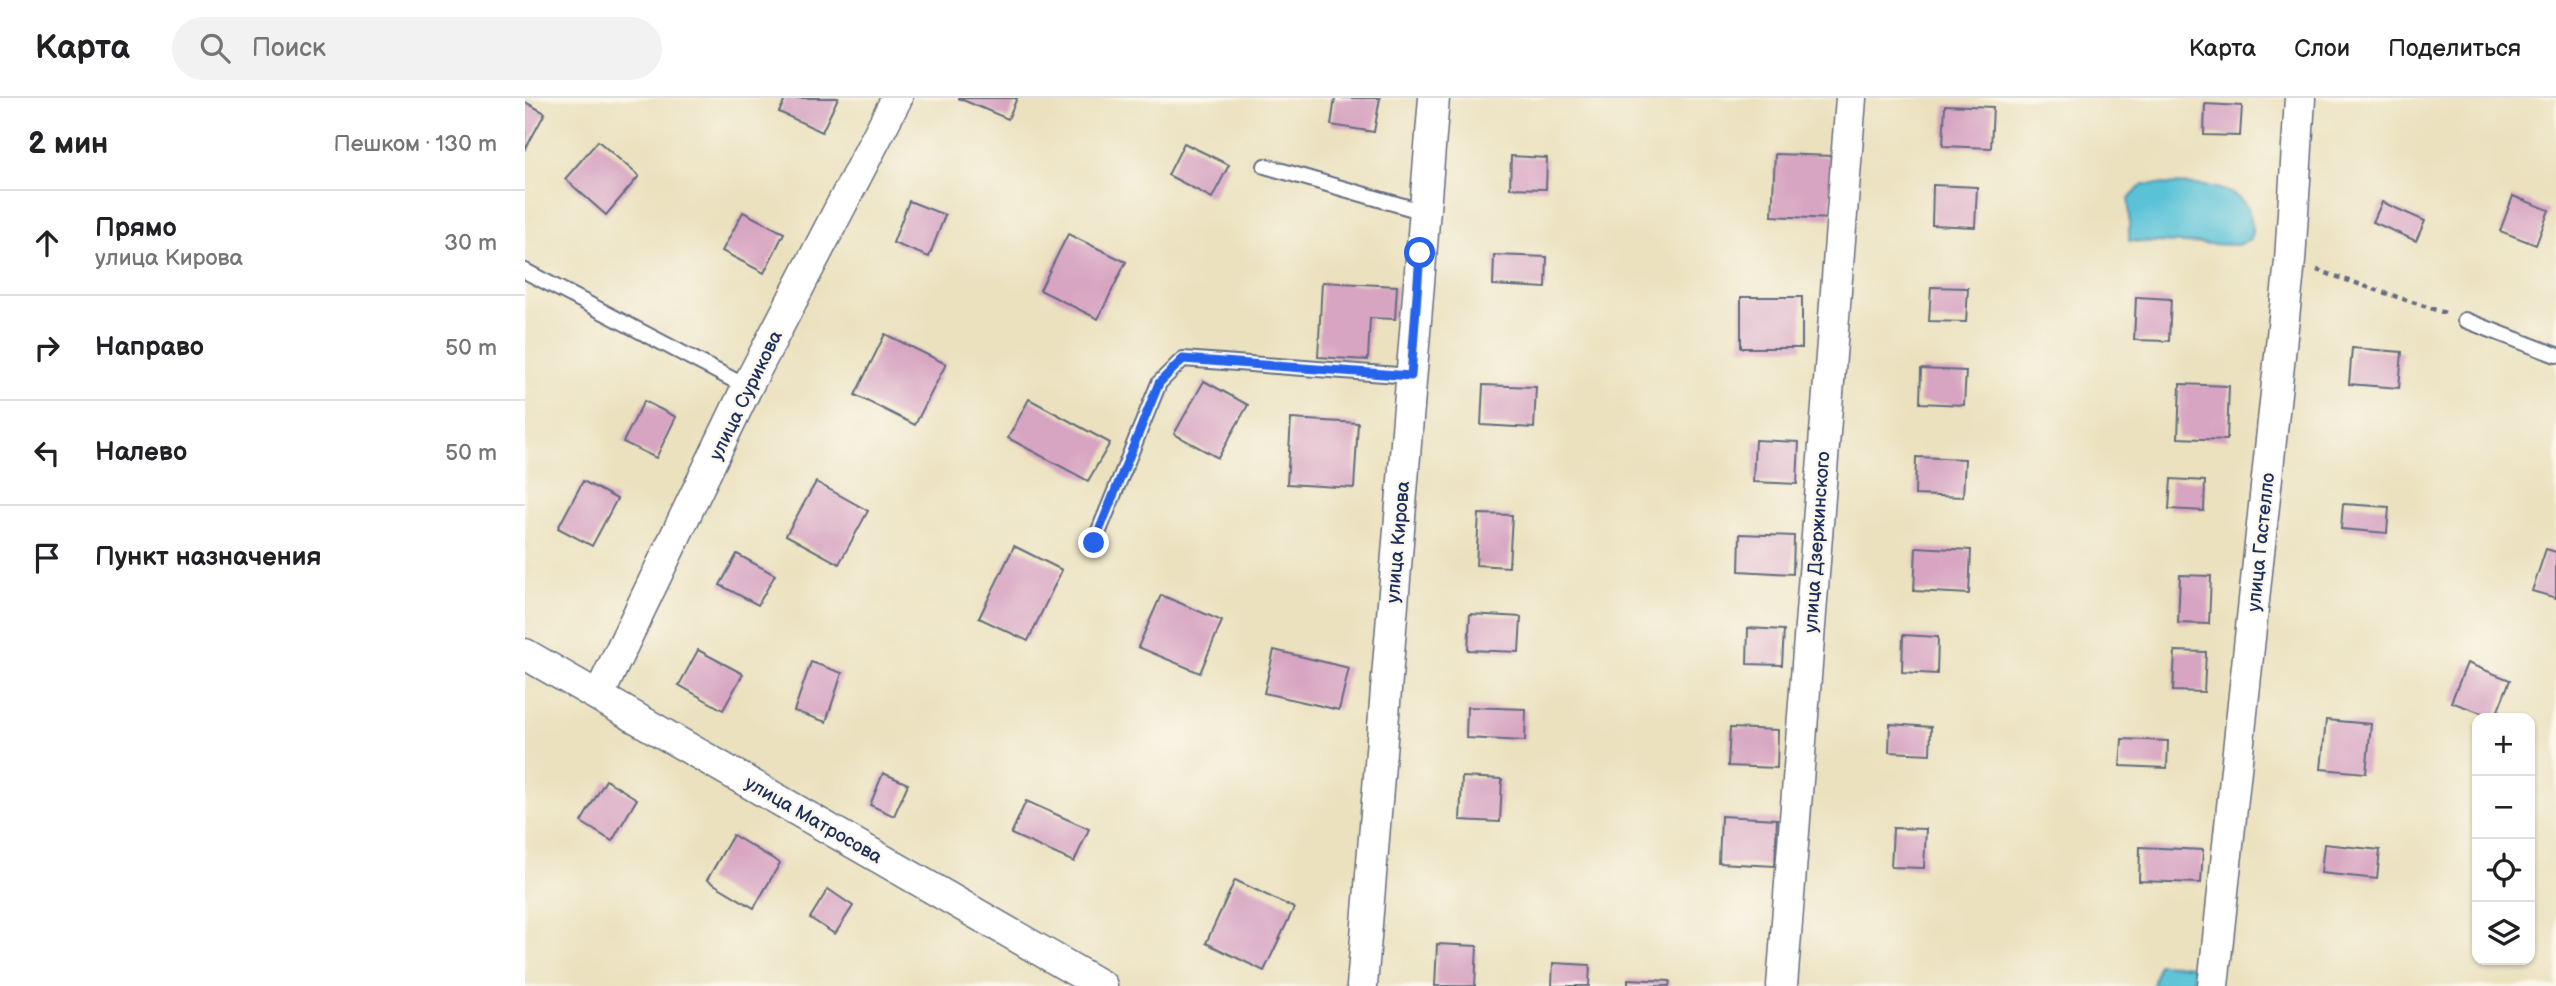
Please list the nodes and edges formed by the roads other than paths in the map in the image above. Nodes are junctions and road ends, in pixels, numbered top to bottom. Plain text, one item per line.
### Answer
1 (897, 98) edge
2 (1434, 98) edge
3 (1851, 98) edge
4 (2300, 98) edge
5 (1265, 166) dead end
6 (1424, 212) junction
7 (525, 271) edge
8 (2465, 320) road end
9 (2556, 355) edge
10 (1411, 376) junction
11 (747, 387) junction
12 (1094, 543) dead end
13 (525, 654) edge
14 (599, 695) junction
15 (1102, 986) edge
16 (1362, 986) edge
17 (1782, 986) edge
18 (2213, 986) edge

1 - 11 street, улица Сурикова
2 - 6 street, улица Кирова
3 - 17 street, улица Дзержинского
4 - 18 street, улица Гастелло
5 - 6 lane
6 - 10 street, улица Кирова
7 - 11 lane
8 - 9 lane
10 - 12 lane
10 - 16 street, улица Кирова
11 - 14 street, улица Сурикова
13 - 14 street, улица Матросова
14 - 15 street, улица Матросова

